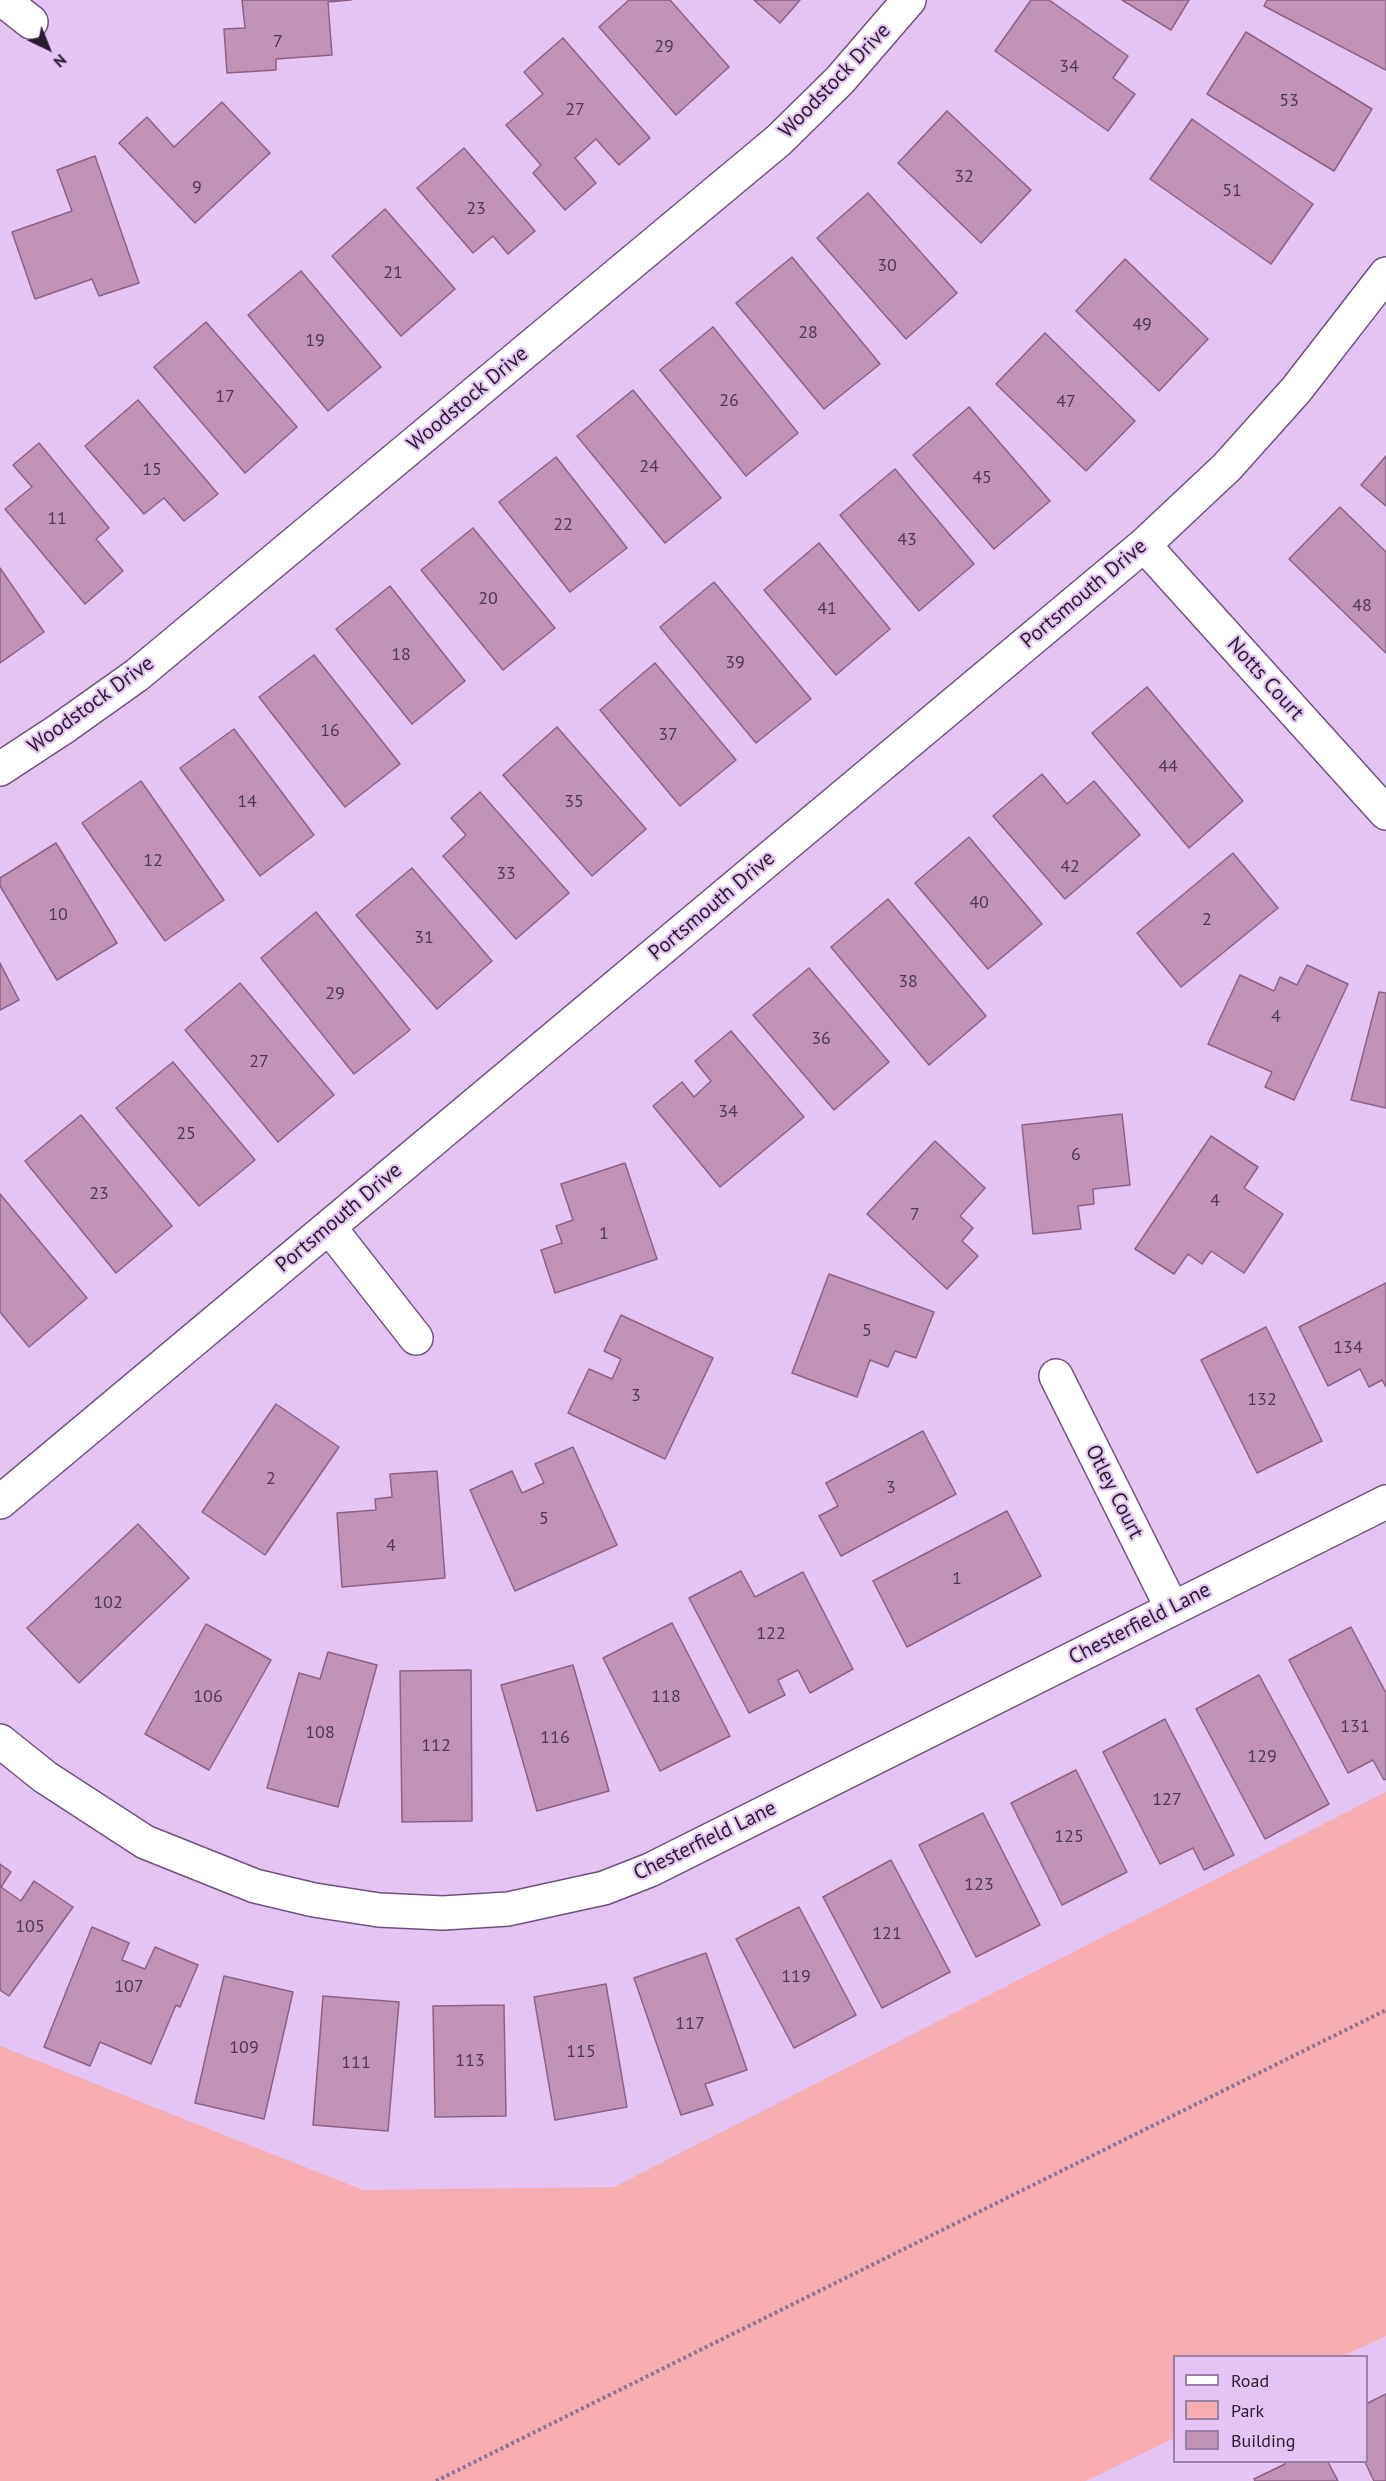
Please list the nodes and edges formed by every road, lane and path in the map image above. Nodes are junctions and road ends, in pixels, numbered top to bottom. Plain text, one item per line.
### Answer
1 (3, 0) edge
2 (909, 0) edge
3 (32, 22) dead end
4 (1386, 273) edge
5 (1143, 545) junction
6 (0, 769) edge
7 (1386, 813) edge
8 (329, 1227) junction
9 (416, 1338) dead end
10 (1056, 1376) dead end
11 (0, 1502) edge
12 (1386, 1502) edge
13 (1172, 1608) junction
14 (0, 1741) edge
15 (1386, 2010) edge
16 (436, 2481) edge

1 - 3 street
2 - 6 street, Woodstock Drive
4 - 5 street, Portsmouth Drive
5 - 7 street, Notts Court
5 - 8 street, Portsmouth Drive
8 - 9 street
8 - 11 street, Portsmouth Drive
10 - 13 street, Otley Court
12 - 13 street, Chesterfield Lane
13 - 14 street, Chesterfield Lane
15 - 16 path

